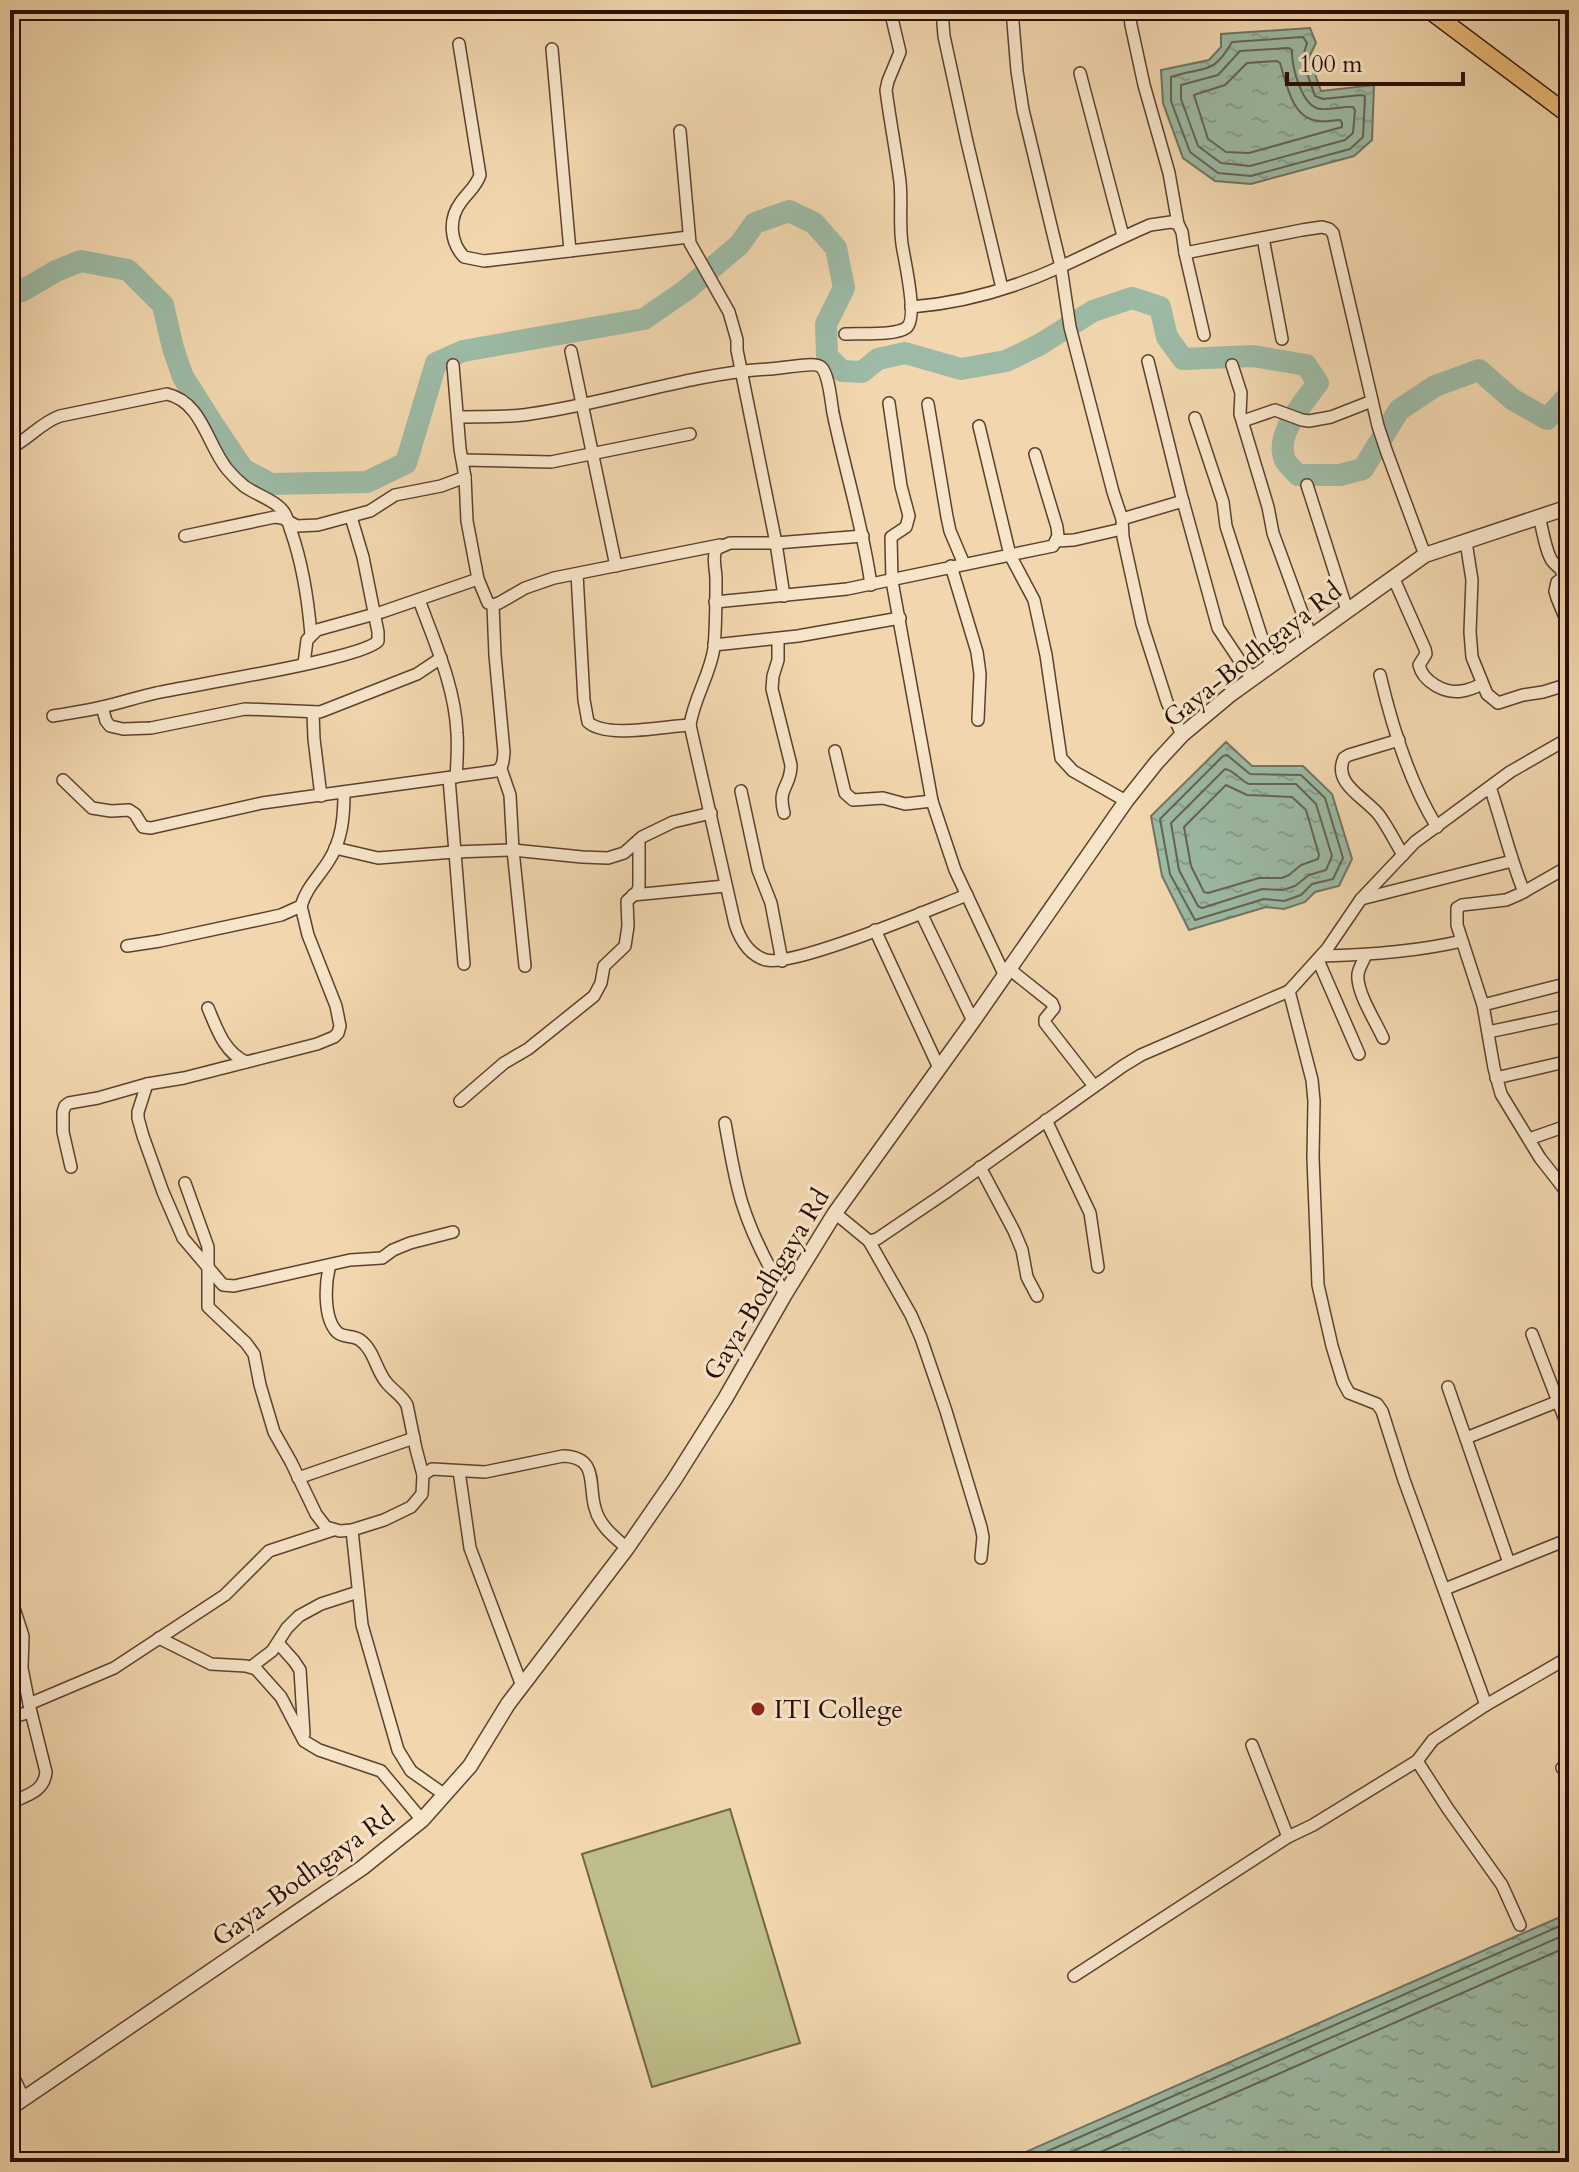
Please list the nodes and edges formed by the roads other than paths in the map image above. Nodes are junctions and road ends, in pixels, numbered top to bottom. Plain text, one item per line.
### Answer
1 (890, 10) edge
2 (942, 10) edge
3 (1012, 10) edge
4 (1129, 10) edge
5 (1429, 10) edge
6 (459, 44) dead end
7 (552, 49) dead end
8 (1080, 73) dead end
9 (1567, 112) edge
10 (680, 131) dead end
11 (1178, 224) junction
12 (1123, 236) junction
13 (689, 237) junction
14 (1263, 238) junction
15 (570, 251) junction
16 (1185, 253) junction
17 (1061, 267) junction
18 (1002, 288) junction
19 (911, 307) junction
20 (845, 334) dead end
21 (1204, 335) dead end
22 (1282, 339) dead end
23 (571, 351) dead end
24 (1148, 361) dead end
25 (453, 365) dead end
26 (1232, 365) dead end
27 (741, 371) junction
28 (1372, 401) junction
29 (889, 403) dead end
30 (928, 404) dead end
31 (582, 405) junction
32 (458, 417) junction
33 (1195, 418) dead end
34 (1243, 421) junction
35 (979, 426) dead end
36 (690, 434) dead end
37 (10, 448) edge
38 (1035, 454) dead end
39 (591, 455) junction
40 (463, 460) junction
41 (465, 477) junction
42 (1307, 485) dead end
43 (1183, 501) junction
44 (1569, 507) edge
45 (1539, 516) junction
46 (351, 517) junction
47 (287, 520) junction
48 (1122, 524) junction
49 (185, 536) dead end
50 (863, 536) junction
51 (1056, 541) junction
52 (1466, 542) junction
53 (776, 543) junction
54 (721, 545) junction
55 (1010, 555) junction
56 (1425, 555) junction
57 (964, 564) junction
58 (616, 566) junction
59 (951, 566) junction
60 (577, 574) junction
61 (1393, 577) junction
62 (478, 579) junction
63 (892, 581) junction
64 (871, 585) junction
65 (784, 596) junction
66 (419, 600) junction
67 (715, 602) junction
68 (493, 605) junction
69 (1347, 610) junction
70 (373, 615) junction
71 (900, 618) junction
72 (1569, 627) edge
73 (311, 635) junction
74 (1311, 637) junction
75 (778, 639) junction
76 (714, 645) junction
77 (441, 658) junction
78 (304, 664) junction
79 (1271, 666) junction
80 (1380, 675) dead end
81 (1252, 679) junction
82 (1482, 684) junction
83 (1569, 684) edge
84 (102, 707) junction
85 (313, 713) junction
86 (53, 716) dead end
87 (978, 720) dead end
88 (690, 725) junction
89 (1182, 735) junction
90 (1569, 738) edge
91 (1399, 740) junction
92 (835, 751) dead end
93 (501, 769) junction
94 (452, 778) junction
95 (63, 780) dead end
96 (1490, 787) junction
97 (741, 791) dead end
98 (344, 793) junction
99 (321, 796) junction
100 (932, 801) junction
101 (1126, 801) junction
102 (711, 813) junction
103 (784, 813) dead end
104 (1437, 827) junction
105 (639, 840) junction
106 (335, 848) junction
107 (513, 850) junction
108 (454, 852) junction
109 (1403, 855) junction
110 (1512, 861) junction
111 (1569, 866) edge
112 (725, 886) junction
113 (1524, 892) junction
114 (632, 895) junction
115 (967, 895) junction
116 (1361, 899) junction
117 (301, 906) junction
118 (921, 913) junction
119 (875, 930) junction
120 (1462, 941) junction
121 (127, 946) dead end
122 (1366, 955) junction
123 (1319, 958) junction
124 (782, 961) junction
125 (464, 964) dead end
126 (525, 966) dead end
127 (1006, 971) junction
128 (1569, 983) edge
129 (1289, 991) junction
130 (1483, 1005) junction
131 (208, 1008) dead end
132 (1569, 1015) edge
133 (973, 1021) junction
134 (1488, 1032) junction
135 (1383, 1038) dead end
136 (1359, 1054) dead end
137 (1569, 1061) edge
138 (246, 1062) junction
139 (939, 1068) junction
140 (1496, 1078) junction
141 (147, 1084) junction
142 (1094, 1086) junction
143 (460, 1101) dead end
144 (1046, 1120) junction
145 (725, 1123) dead end
146 (1569, 1125) edge
147 (1529, 1139) junction
148 (71, 1167) dead end
149 (980, 1167) junction
150 (185, 1183) dead end
151 (1569, 1195) edge
152 (835, 1213) junction
153 (453, 1232) dead end
154 (869, 1241) junction
155 (330, 1265) junction
156 (209, 1267) junction
157 (1098, 1267) dead end
158 (785, 1294) junction
159 (1037, 1296) dead end
160 (1532, 1334) dead end
161 (1448, 1387) dead end
162 (1563, 1400) edge
163 (1569, 1430) edge
164 (414, 1438) junction
165 (1466, 1438) junction
166 (459, 1471) junction
167 (423, 1475) junction
168 (298, 1478) junction
169 (333, 1530) junction
170 (352, 1530) junction
171 (1569, 1539) edge
172 (627, 1548) junction
173 (981, 1558) dead end
174 (1509, 1563) junction
175 (1445, 1589) junction
176 (358, 1592) junction
177 (10, 1596) edge
178 (159, 1638) junction
179 (278, 1643) junction
180 (1569, 1657) edge
181 (251, 1667) junction
182 (522, 1686) junction
183 (1486, 1705) junction
184 (30, 1708) junction
185 (10, 1718) edge
186 (304, 1741) junction
187 (1252, 1745) dead end
188 (1417, 1761) junction
189 (445, 1795) junction
190 (10, 1803) edge
191 (422, 1820) junction
192 (1288, 1837) junction
193 (1520, 1925) dead end
194 (1074, 1976) dead end
195 (10, 2070) edge
196 (24, 2099) junction
197 (10, 2108) edge

1 - 19 street
2 - 18 street
3 - 17 street
4 - 11 street
5 - 9 main road
6 - 15 street
7 - 15 street
8 - 12 street
10 - 13 street
11 - 12 street
11 - 16 street
12 - 17 street
13 - 15 street
13 - 27 street
14 - 16 street
14 - 22 street
14 - 28 street
16 - 21 street
17 - 18 street
17 - 48 street
18 - 19 street
19 - 20 street
23 - 31 street
24 - 43 street
25 - 32 street
26 - 34 street
27 - 31 street
27 - 50 street
27 - 53 street
28 - 34 street
28 - 56 street
29 - 63 street
30 - 57 street
31 - 32 street
31 - 39 street
32 - 40 street
33 - 79 street
34 - 74 street
35 - 55 street
36 - 39 street
37 - 47 street
38 - 51 street
39 - 40 street
39 - 58 street
40 - 41 street
41 - 46 street
41 - 62 street
42 - 69 street
43 - 48 street
43 - 81 street
44 - 45 street, Gaya-Bodhgaya Rd
45 - 52 street, Gaya-Bodhgaya Rd
45 - 72 street
46 - 47 street
46 - 70 street
47 - 49 street
47 - 73 street
48 - 51 street
48 - 89 street
50 - 53 street
50 - 64 street
51 - 55 street
52 - 56 street, Gaya-Bodhgaya Rd
52 - 82 street
53 - 54 street
53 - 65 street
54 - 58 street
54 - 67 street
55 - 57 street
55 - 101 street
56 - 61 street, Gaya-Bodhgaya Rd
57 - 59 street
58 - 60 street
59 - 63 street
59 - 87 street
60 - 68 street
60 - 88 street
61 - 69 street, Gaya-Bodhgaya Rd
61 - 82 street
62 - 66 street
62 - 68 street
63 - 64 street
63 - 71 street
64 - 65 street
65 - 67 street
66 - 70 street
66 - 77 street
67 - 76 street
68 - 93 street
69 - 74 street, Gaya-Bodhgaya Rd
70 - 73 street
70 - 78 street
71 - 75 street
71 - 100 street
73 - 78 street
74 - 79 street, Gaya-Bodhgaya Rd
75 - 76 street
75 - 103 street
76 - 88 street
77 - 85 street
77 - 94 street
78 - 84 street
79 - 81 street, Gaya-Bodhgaya Rd
80 - 91 street
81 - 89 street, Gaya-Bodhgaya Rd
82 - 83 street
84 - 85 street
84 - 86 street
85 - 99 street
88 - 102 street
89 - 101 street, Gaya-Bodhgaya Rd
90 - 96 street
91 - 104 street
91 - 109 street
92 - 100 street
93 - 94 street
93 - 107 street
94 - 98 street
94 - 108 street
95 - 99 street
96 - 104 street
96 - 110 street
97 - 124 street
98 - 99 street
98 - 106 street
100 - 115 street
101 - 127 street, Gaya-Bodhgaya Rd
102 - 105 street
102 - 112 street
104 - 109 street
105 - 107 street
105 - 114 street
106 - 108 street
106 - 117 street
107 - 108 street
107 - 126 street
108 - 125 street
109 - 116 street
110 - 113 street
110 - 116 street
111 - 113 street
112 - 114 street
112 - 124 street
113 - 120 street
114 - 143 street
115 - 118 street
115 - 127 street
116 - 123 street
117 - 121 street
117 - 138 street
118 - 119 street
118 - 133 street
119 - 124 street
119 - 139 street
120 - 122 street
120 - 130 street
122 - 123 street
122 - 135 street
123 - 129 street
123 - 136 street
127 - 133 street, Gaya-Bodhgaya Rd
127 - 142 street
128 - 130 street
129 - 142 street
129 - 175 street
130 - 134 street
131 - 138 street
132 - 134 street
133 - 139 street, Gaya-Bodhgaya Rd
134 - 140 street
137 - 140 street
138 - 141 street
139 - 152 street, Gaya-Bodhgaya Rd
140 - 147 street
141 - 148 street
141 - 156 street
142 - 144 street
144 - 149 street
144 - 157 street
145 - 158 street
146 - 147 street
147 - 151 street
149 - 154 street
149 - 159 street
150 - 156 street
152 - 154 street
152 - 158 street, Gaya-Bodhgaya Rd
153 - 155 street
154 - 173 street
155 - 156 street
155 - 164 street
156 - 168 street
158 - 172 street, Gaya-Bodhgaya Rd
160 - 162 street
161 - 165 street
162 - 163 street
162 - 165 street
164 - 167 street
164 - 168 street
165 - 174 street
166 - 167 street
166 - 172 street
166 - 182 street
167 - 170 street
168 - 169 street
169 - 170 street
169 - 178 street
170 - 176 street
171 - 174 street
172 - 182 street, Gaya-Bodhgaya Rd
174 - 175 street
175 - 183 street
176 - 179 street
176 - 189 street
177 - 184 street
178 - 181 street
178 - 184 street
179 - 181 street
179 - 186 street
180 - 183 street
181 - 186 street
182 - 189 street, Gaya-Bodhgaya Rd
183 - 188 street
184 - 185 street
184 - 190 street
186 - 191 street
187 - 192 street
188 - 192 street
188 - 193 street
189 - 191 street, Gaya-Bodhgaya Rd
191 - 196 street, Gaya-Bodhgaya Rd
192 - 194 street
195 - 196 street
196 - 197 street, Gaya-Bodhgaya Rd

